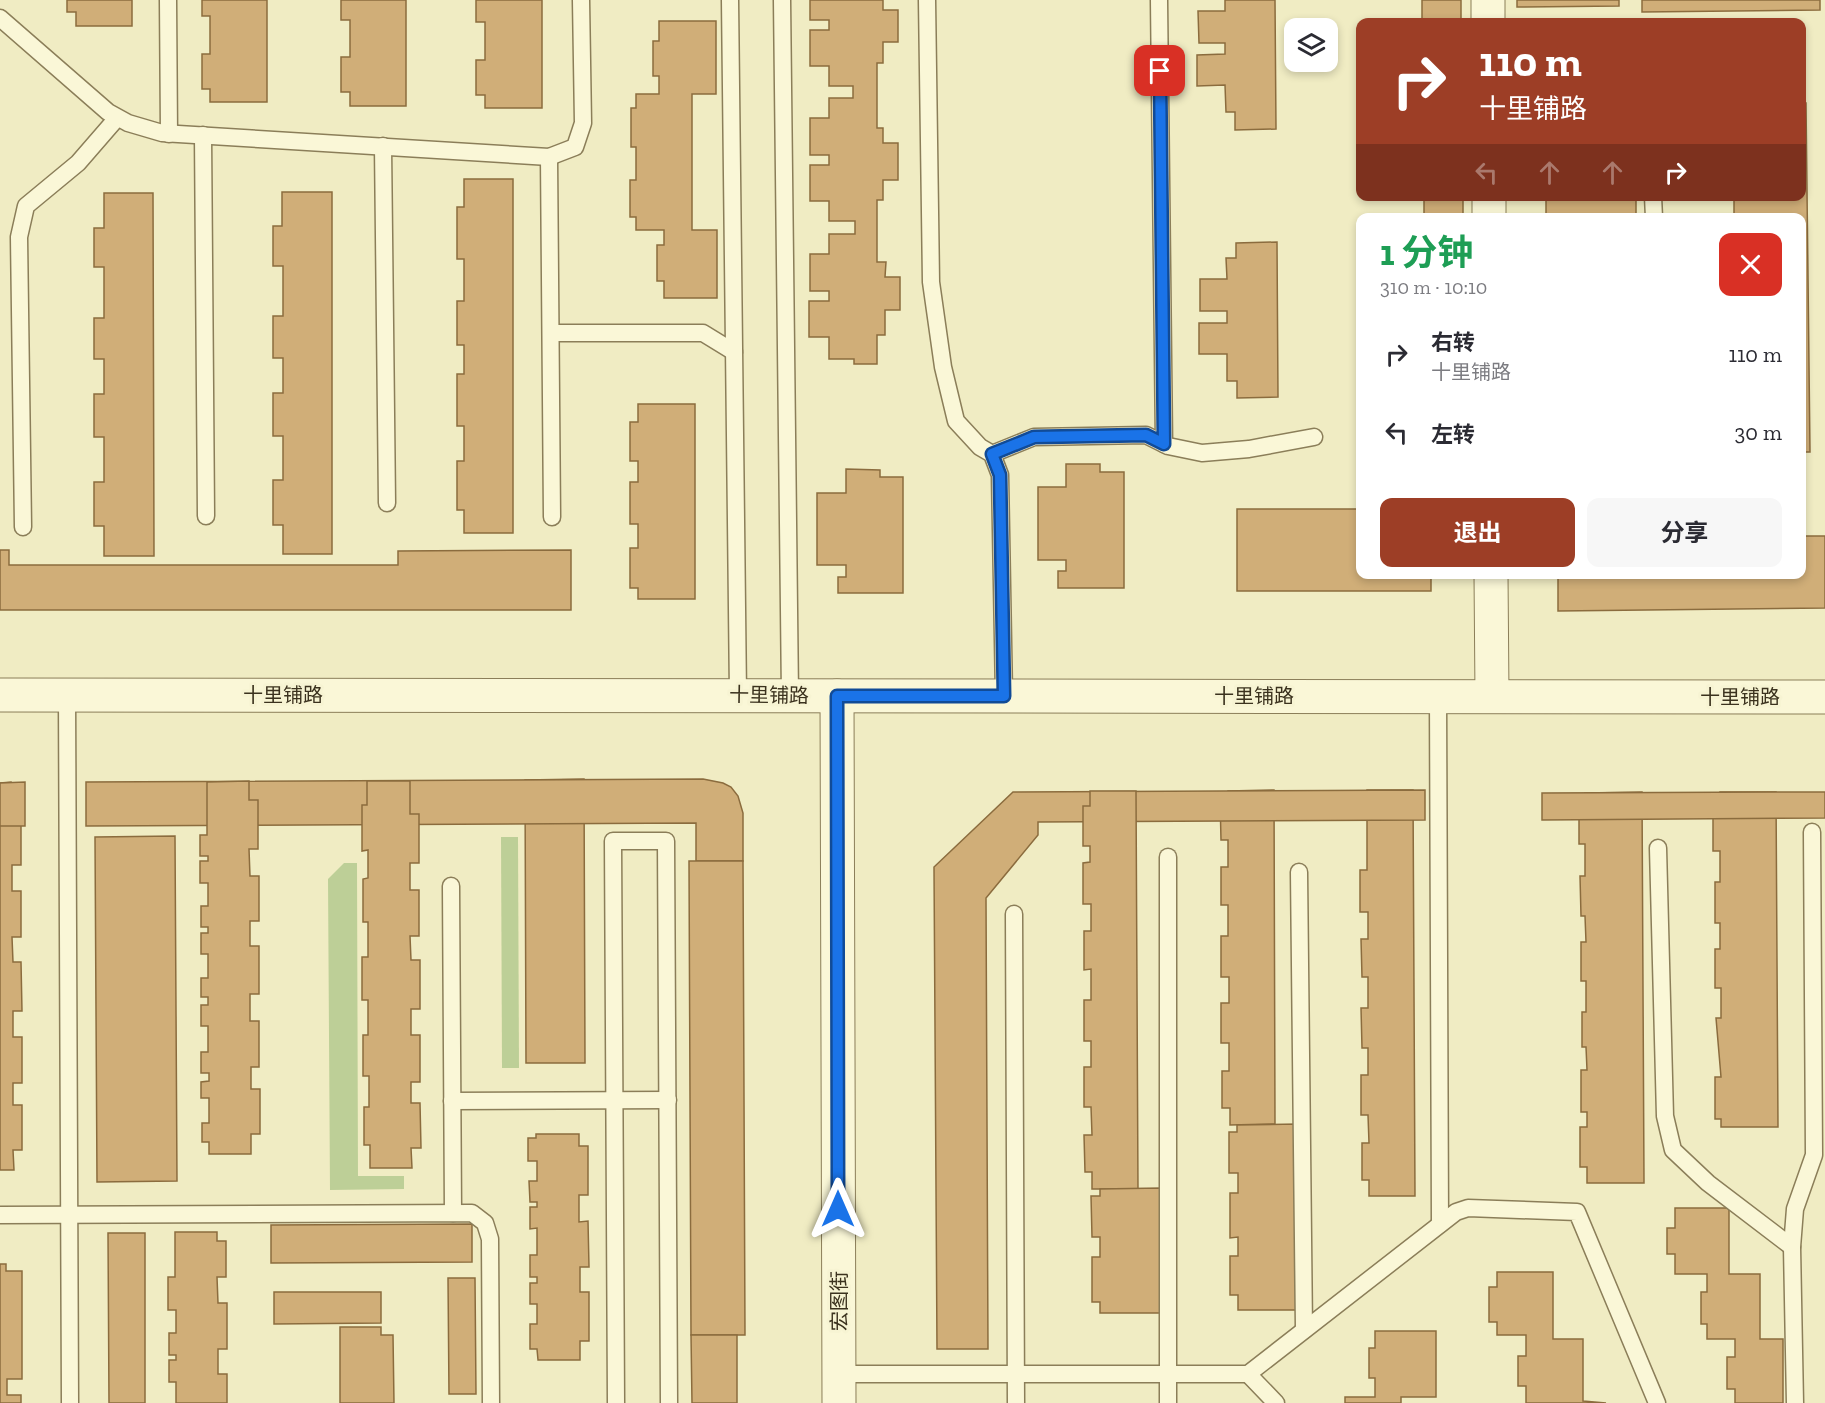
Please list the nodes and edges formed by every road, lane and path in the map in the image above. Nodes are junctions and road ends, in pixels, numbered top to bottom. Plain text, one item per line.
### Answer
1 (168, 0) edge
2 (582, 0) edge
3 (730, 0) edge
4 (782, 0) edge
5 (927, 0) edge
6 (1159, 0) edge
7 (1488, 0) edge
8 (0, 18) edge
9 (1488, 18) edge
10 (117, 118) junction
11 (169, 134) junction
12 (203, 135) junction
13 (383, 146) junction
14 (549, 157) junction
15 (551, 333) junction
16 (734, 352) junction
17 (1314, 437) dead end
18 (1164, 444) junction
19 (992, 454) junction
20 (387, 503) dead end
21 (206, 516) dead end
22 (552, 517) dead end
23 (23, 527) dead end
24 (1491, 579) edge
25 (0, 695) edge
26 (67, 695) junction
27 (738, 695) junction
28 (790, 696) junction
29 (837, 696) junction
30 (1004, 696) junction
31 (1438, 696) junction
32 (1492, 696) junction
33 (1825, 697) edge
34 (1812, 832) dead end
35 (1658, 848) dead end
36 (1167, 857) dead end
37 (1299, 872) dead end
38 (451, 886) dead end
39 (1014, 914) dead end
40 (615, 1100) junction
41 (668, 1100) junction
42 (452, 1101) junction
43 (453, 1213) junction
44 (0, 1215) edge
45 (69, 1215) junction
46 (1440, 1224) junction
47 (1792, 1247) junction
48 (1304, 1330) junction
49 (1016, 1374) junction
50 (1168, 1374) junction
51 (1248, 1374) junction
52 (839, 1388) edge
53 (70, 1403) edge
54 (491, 1403) edge
55 (616, 1403) edge
56 (669, 1403) edge
57 (1016, 1403) edge
58 (1168, 1403) edge
59 (1276, 1403) edge
60 (1657, 1403) edge
61 (1795, 1403) edge

1 - 11 lane
2 - 14 lane
3 - 16 lane
4 - 28 lane
5 - 19 lane
6 - 18 lane
7 - 9 street
8 - 10 lane
10 - 11 lane
10 - 23 lane
11 - 12 lane
12 - 13 lane
12 - 21 lane
13 - 14 lane
13 - 20 lane
14 - 15 lane
15 - 16 lane
15 - 22 lane
16 - 27 lane
17 - 18 lane
18 - 19 lane
19 - 30 lane
24 - 32 street
25 - 26 street, 十里铺路
26 - 27 street, 十里铺路
26 - 45 lane
27 - 28 street, 十里铺路
28 - 29 street, 十里铺路
29 - 30 street, 十里铺路
29 - 52 street, 宏图街
30 - 31 street, 十里铺路
31 - 32 street, 十里铺路
31 - 46 lane
32 - 33 street, 十里铺路
34 - 47 lane
35 - 47 lane
36 - 50 lane
37 - 48 lane
38 - 42 lane
39 - 49 lane
40 - 41 lane
40 - 41 lane
40 - 42 lane
40 - 55 lane
41 - 56 lane
42 - 43 lane
43 - 45 lane
43 - 54 lane
44 - 45 lane
45 - 53 lane
46 - 48 lane
46 - 60 lane
47 - 61 lane
48 - 51 lane
49 - 50 lane
49 - 52 lane
49 - 57 lane
50 - 51 lane
50 - 58 lane
51 - 59 lane

